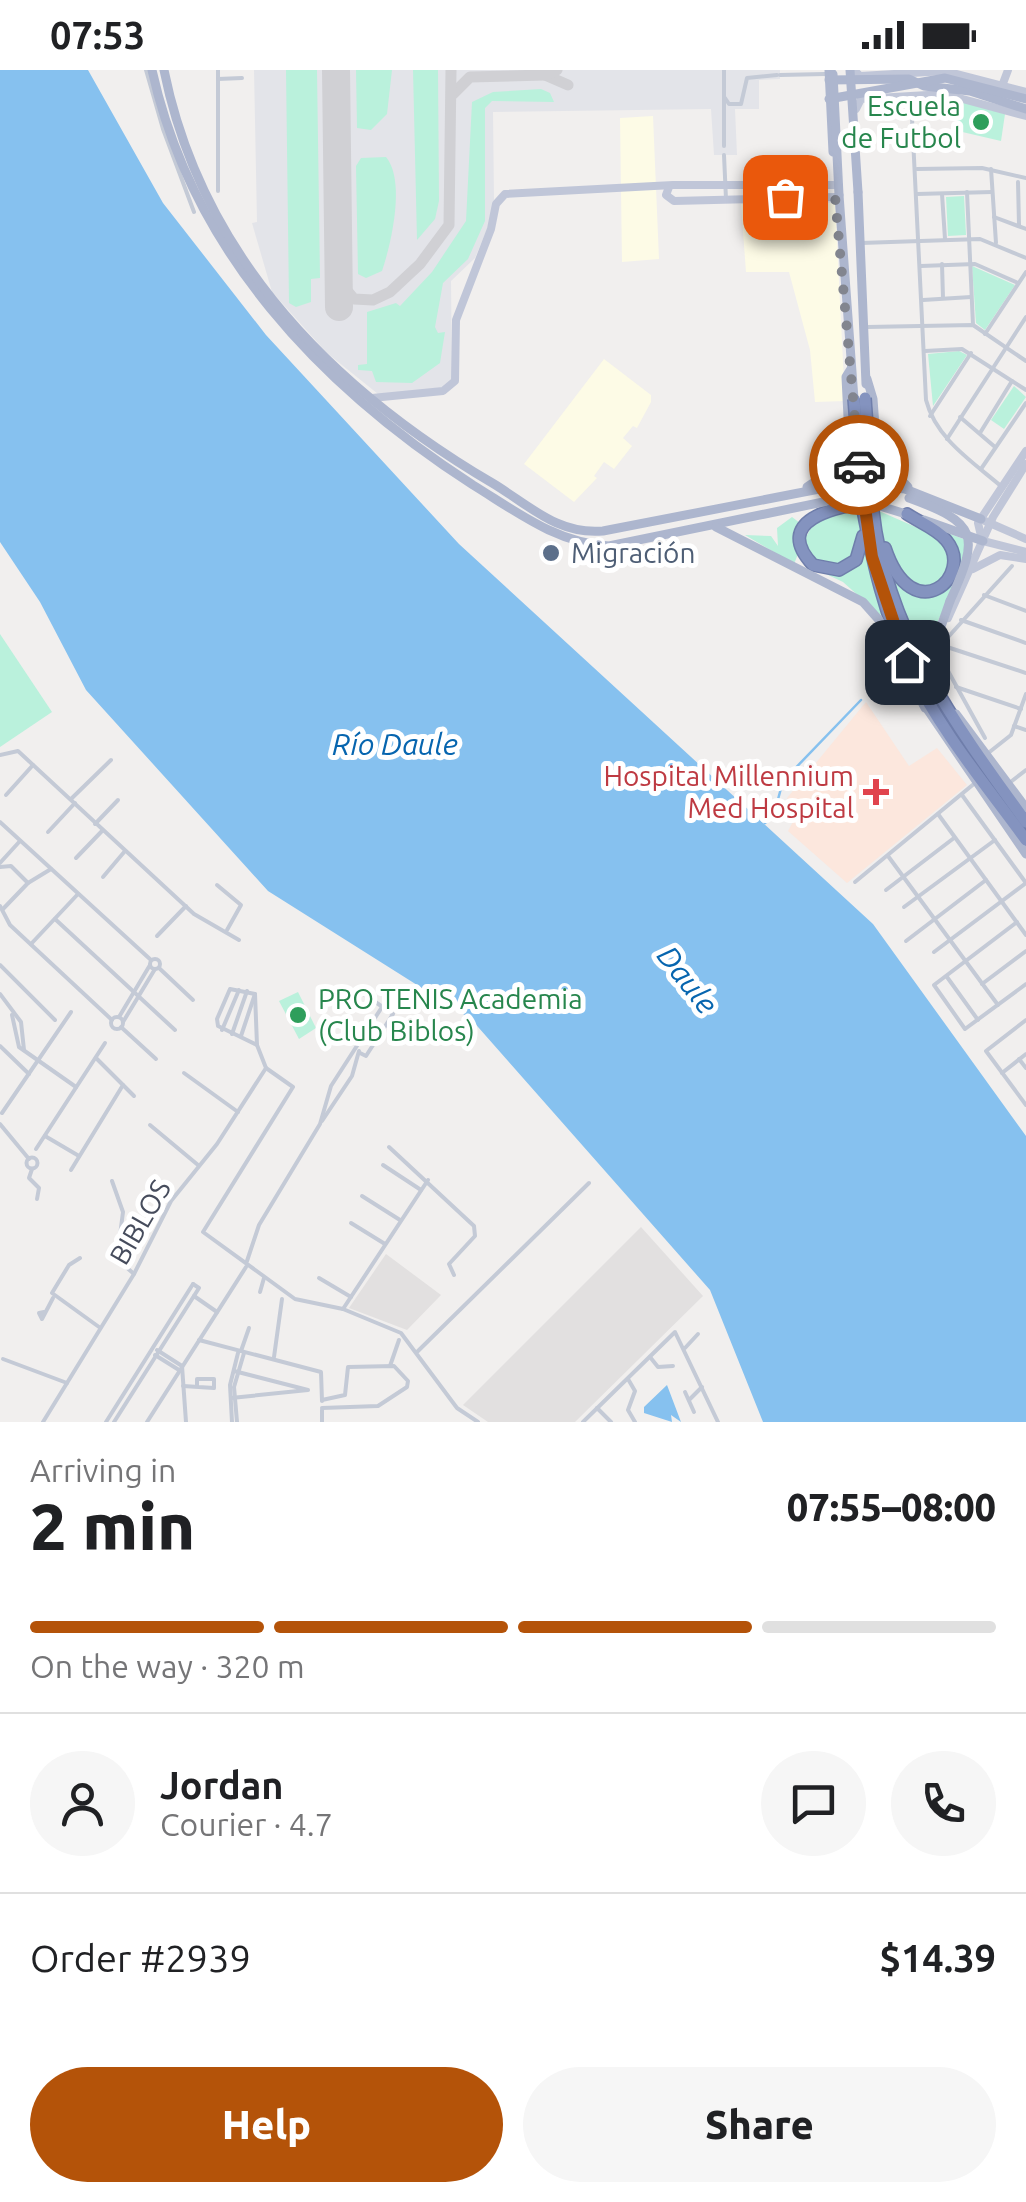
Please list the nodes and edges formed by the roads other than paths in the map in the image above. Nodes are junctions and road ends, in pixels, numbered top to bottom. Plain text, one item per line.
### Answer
1 (150, 70) edge
2 (164, 70) edge
3 (218, 70) edge
4 (724, 70) edge
5 (1004, 70) edge
6 (910, 71) edge
7 (855, 72) edge
8 (830, 74) edge
9 (242, 78) dead end
10 (218, 79) junction
11 (918, 83) junction
12 (996, 90) junction
13 (911, 95) junction
14 (1026, 95) edge
15 (725, 98) junction
16 (830, 100) junction
17 (1026, 112) edge
18 (856, 118) junction
19 (831, 120) junction
20 (724, 146) dead end
21 (724, 155) dead end
22 (916, 169) junction
23 (991, 169) junction
24 (1026, 178) edge
25 (1018, 182) dead end
26 (673, 186) junction
27 (808, 186) junction
28 (726, 187) junction
29 (218, 191) dead end
30 (836, 192) junction
31 (942, 192) junction
32 (966, 192) junction
33 (992, 192) junction
34 (917, 194) junction
35 (858, 196) junction
36 (808, 197) junction
37 (726, 199) junction
38 (1019, 202) junction
39 (1026, 205) edge
40 (194, 212) dead end
41 (994, 217) junction
42 (1020, 225) junction
43 (1026, 228) edge
44 (969, 239) junction
45 (920, 240) junction
46 (944, 240) junction
47 (860, 243) junction
48 (996, 243) junction
49 (1026, 258) edge
50 (942, 264) junction
51 (970, 264) junction
52 (921, 266) junction
53 (1026, 272) edge
54 (1018, 284) junction
55 (971, 297) junction
56 (943, 298) junction
57 (922, 300) junction
58 (1026, 317) edge
59 (972, 325) junction
60 (924, 326) junction
61 (866, 327) junction
62 (986, 334) junction
63 (1006, 348) junction
64 (925, 351) junction
65 (971, 353) junction
66 (1026, 360) edge
67 (993, 368) junction
68 (851, 369) junction
69 (866, 378) junction
70 (1012, 381) junction
71 (1026, 390) edge
72 (368, 396) junction
73 (860, 398) junction
74 (1026, 404) edge
75 (930, 416) junction
76 (960, 418) junction
77 (980, 433) junction
78 (876, 434) junction
79 (848, 439) junction
80 (946, 439) junction
81 (996, 448) junction
82 (1026, 451) edge
83 (1026, 464) edge
84 (981, 470) junction
85 (873, 484) junction
86 (1002, 487) junction
87 (800, 492) junction
88 (924, 496) junction
89 (868, 508) junction
90 (907, 514) junction
91 (985, 521) junction
92 (708, 526) junction
93 (1026, 539) edge
94 (983, 541) junction
95 (1024, 554) edge
96 (1012, 566) dead end
97 (884, 572) junction
98 (967, 577) junction
99 (984, 595) junction
100 (1026, 611) edge
101 (961, 620) junction
102 (1026, 643) edge
103 (941, 646) junction
104 (930, 655) junction
105 (907, 662) junction
106 (1026, 673) edge
107 (956, 686) junction
108 (1026, 694) edge
109 (940, 696) junction
110 (1025, 701) edge
111 (925, 708) junction
112 (1021, 709) junction
113 (1014, 726) junction
114 (1026, 730) edge
115 (985, 738) dead end
116 (0, 754) edge
117 (986, 754) junction
118 (111, 760) dead end
119 (33, 765) junction
120 (1026, 770) edge
121 (975, 784) junction
122 (1008, 784) junction
123 (6, 795) dead end
124 (962, 795) junction
125 (118, 800) dead end
126 (73, 801) junction
127 (1026, 808) edge
128 (938, 814) junction
129 (0, 822) edge
130 (1026, 822) edge
131 (95, 824) junction
132 (48, 832) dead end
133 (102, 832) junction
134 (955, 837) junction
135 (20, 840) junction
136 (995, 840) junction
137 (1026, 840) edge
138 (125, 851) junction
139 (1026, 854) edge
140 (888, 856) junction
141 (76, 858) dead end
142 (970, 858) junction
143 (0, 865) edge
144 (51, 869) junction
145 (904, 876) junction
146 (103, 878) dead end
147 (986, 880) junction
148 (28, 882) junction
149 (855, 882) dead end
150 (1026, 883) edge
151 (217, 885) dead end
152 (886, 890) dead end
153 (78, 894) junction
154 (918, 897) junction
155 (1002, 902) junction
156 (186, 906) junction
157 (904, 907) dead end
158 (2, 908) edge
159 (55, 919) junction
160 (934, 919) junction
161 (1017, 922) junction
162 (226, 932) junction
163 (1026, 935) edge
164 (158, 936) dead end
165 (239, 940) dead end
166 (906, 940) dead end
167 (950, 940) junction
168 (32, 944) junction
169 (1026, 950) edge
170 (934, 952) dead end
171 (966, 962) junction
172 (0, 965) edge
173 (154, 965) junction
174 (947, 977) junction
175 (982, 984) junction
176 (1026, 984) edge
177 (239, 990) junction
178 (248, 990) junction
179 (0, 994) edge
180 (136, 994) junction
181 (255, 994) junction
182 (365, 995) dead end
183 (193, 1000) dead end
184 (998, 1005) junction
185 (382, 1007) junction
186 (71, 1012) dead end
187 (12, 1015) junction
188 (55, 1020) dead end
189 (112, 1020) junction
190 (978, 1020) junction
191 (1026, 1020) edge
192 (121, 1022) junction
193 (175, 1030) dead end
194 (222, 1030) junction
195 (232, 1034) junction
196 (242, 1036) junction
197 (106, 1043) dead end
198 (257, 1045) junction
199 (0, 1046) edge
200 (24, 1050) junction
201 (358, 1050) junction
202 (1026, 1054) edge
203 (96, 1058) junction
204 (1019, 1059) junction
205 (156, 1060) dead end
206 (38, 1061) junction
207 (266, 1068) junction
208 (1026, 1068) edge
209 (184, 1072) dead end
210 (1002, 1073) junction
211 (29, 1075) junction
212 (123, 1085) junction
213 (76, 1088) junction
214 (134, 1096) dead end
215 (1026, 1106) edge
216 (238, 1112) junction
217 (2, 1113) edge
218 (0, 1124) edge
219 (320, 1124) junction
220 (150, 1125) dead end
221 (45, 1136) junction
222 (389, 1147) dead end
223 (36, 1150) dead end
224 (79, 1156) junction
225 (383, 1165) dead end
226 (198, 1166) junction
227 (71, 1170) dead end
228 (428, 1180) junction
229 (112, 1181) dead end
230 (589, 1183) dead end
231 (422, 1190) junction
232 (362, 1196) dead end
233 (37, 1199) dead end
234 (401, 1220) junction
235 (351, 1223) dead end
236 (385, 1245) junction
237 (80, 1258) dead end
238 (247, 1264) junction
239 (134, 1274) junction
240 (454, 1275) dead end
241 (264, 1278) junction
242 (319, 1278) dead end
243 (260, 1292) dead end
244 (194, 1296) junction
245 (351, 1296) junction
246 (53, 1297) junction
247 (282, 1299) dead end
248 (183, 1307) junction
249 (343, 1309) junction
250 (44, 1312) dead end
251 (217, 1312) junction
252 (100, 1328) junction
253 (248, 1328) dead end
254 (698, 1334) dead end
255 (199, 1340) junction
256 (400, 1340) dead end
257 (664, 1344) junction
258 (683, 1346) junction
259 (241, 1351) junction
260 (155, 1352) junction
261 (417, 1353) junction
262 (650, 1357) junction
263 (274, 1358) junction
264 (3, 1359) dead end
265 (390, 1366) junction
266 (673, 1366) dead end
267 (180, 1368) junction
268 (237, 1371) junction
269 (628, 1378) junction
270 (67, 1383) junction
271 (183, 1386) junction
272 (197, 1386) dead end
273 (702, 1387) junction
274 (685, 1392) dead end
275 (234, 1398) junction
276 (322, 1400) junction
277 (689, 1400) junction
278 (322, 1408) junction
279 (598, 1408) junction
280 (694, 1412) dead end
281 (116, 1413) junction
282 (43, 1422) edge
283 (106, 1422) edge
284 (114, 1422) edge
285 (147, 1422) edge
286 (186, 1422) edge
287 (235, 1422) edge
288 (322, 1422) edge
289 (478, 1422) edge
290 (583, 1422) edge
291 (611, 1422) edge
292 (635, 1422) edge
293 (718, 1422) edge

1 - 40 street
1 - 92 main road
2 - 72 main road
3 - 10 street
4 - 15 street
5 - 12 main road
6 - 7 main road
6 - 12 main road
7 - 35 main road, bridge
8 - 11 main road
8 - 15 street
8 - 16 main road
8 - 30 main road, bridge
9 - 10 street
10 - 29 street
11 - 12 main road
11 - 16 main road
12 - 14 main road
12 - 17 main road
13 - 17 main road
13 - 18 main road
13 - 22 street
15 - 20 street
16 - 19 main road
18 - 19 main road
18 - 35 main road
19 - 30 main road
21 - 28 street
22 - 23 street
22 - 34 street
23 - 24 street
23 - 33 street
25 - 38 street
26 - 28 main road
26 - 37 main road
26 - 72 main road
27 - 28 main road
27 - 30 main road
27 - 36 main road
28 - 37 street
30 - 36 main road
30 - 68 main road
31 - 32 street
31 - 34 street
31 - 46 street
32 - 33 street
32 - 44 street
33 - 41 street
34 - 45 street
35 - 47 main road
36 - 37 main road
38 - 39 street
38 - 42 street
41 - 42 street
41 - 48 street
42 - 43 street
44 - 46 street
44 - 48 street
44 - 51 street
45 - 46 street
45 - 47 street
45 - 52 street
47 - 61 main road
48 - 49 street
50 - 51 street
50 - 52 street
50 - 56 street
51 - 54 street
51 - 55 street
52 - 57 street
53 - 54 street
54 - 62 street
55 - 56 street
55 - 59 street
56 - 57 street
57 - 60 street
58 - 63 street
59 - 60 street
59 - 62 street
60 - 61 street
60 - 64 street
61 - 69 main road
62 - 63 street
63 - 66 street
63 - 67 street
64 - 65 street
64 - 75 street
65 - 67 street
65 - 75 street
67 - 70 street
67 - 76 street
68 - 73 main road
68 - 79 main road
69 - 73 main road
69 - 78 main road
70 - 71 street
70 - 77 street
72 - 87 main road
73 - 89 highway, bridge
74 - 81 street
75 - 80 street
76 - 77 street
76 - 80 street
77 - 81 street
78 - 79 main road
78 - 88 main road
79 - 87 main road
80 - 84 street
81 - 84 street
82 - 86 main road
83 - 91 main road
84 - 86 street
85 - 87 main road
85 - 88 main road
85 - 104 main road, bridge
86 - 91 main road
88 - 91 main road
89 - 89 highway
89 - 90 main road
89 - 92 main road
89 - 97 highway
90 - 94 main road
90 - 97 highway
91 - 93 main road
91 - 94 main road
92 - 111 main road
94 - 95 main road
94 - 98 main road
95 - 98 main road
96 - 99 street
97 - 105 highway
97 - 109 highway
98 - 104 main road
99 - 100 street
99 - 101 street
101 - 102 street
101 - 103 street
103 - 106 street
103 - 107 street
104 - 109 main road
105 - 111 main road
105 - 137 highway
107 - 112 street
107 - 115 street
108 - 110 street
109 - 117 main road
109 - 130 highway
110 - 112 street
111 - 121 main road
112 - 113 street
113 - 114 street
113 - 117 street
116 - 119 street
117 - 122 main road
118 - 126 street
119 - 123 street
119 - 126 street
120 - 122 street
121 - 124 street
121 - 139 main road
122 - 127 main road
124 - 128 street
124 - 136 street
125 - 131 street
126 - 131 street
126 - 132 street
128 - 134 street
128 - 140 street
129 - 135 street
131 - 133 street
133 - 138 street
133 - 141 street
134 - 142 street
134 - 145 street
135 - 143 street
135 - 144 street
136 - 142 street
136 - 150 street
138 - 146 street
138 - 156 street
140 - 145 street
140 - 149 street
142 - 147 street
142 - 154 street
143 - 148 street
144 - 148 street
144 - 153 street
145 - 152 street
145 - 154 street
147 - 155 street
147 - 160 street
148 - 158 street
150 - 155 street
151 - 162 street
153 - 159 street
153 - 173 street
154 - 157 street
154 - 160 street
155 - 161 street
155 - 167 street
156 - 162 street
156 - 164 street
158 - 168 street
159 - 168 street
159 - 180 street
160 - 166 street
160 - 167 street
161 - 163 street
161 - 171 street
162 - 165 street
167 - 170 street
167 - 171 street
168 - 189 street
169 - 175 street
171 - 174 street
171 - 175 street
172 - 188 street
173 - 180 street
173 - 183 street
174 - 190 street
174 - 190 street
175 - 184 street
176 - 184 street
177 - 178 street
177 - 194 street
177 - 194 street
178 - 181 street
178 - 195 street
179 - 187 street
180 - 192 street
180 - 193 street
181 - 196 street
181 - 198 street
182 - 185 street
184 - 190 street
185 - 201 street
185 - 201 street
186 - 206 street
187 - 200 street
187 - 200 street
189 - 192 street
189 - 192 street
191 - 210 street
192 - 205 street
194 - 195 street
195 - 196 street
196 - 198 street
197 - 203 street
198 - 207 street
199 - 211 street
200 - 206 street
201 - 219 street
201 - 219 street
202 - 204 street
203 - 212 street
203 - 213 street
204 - 208 street
204 - 210 street
206 - 211 street
206 - 213 street
207 - 216 street, BIBLOS
207 - 238 street
209 - 216 street
210 - 215 street
211 - 217 street
212 - 214 street
212 - 224 street
213 - 221 street
216 - 226 street, BIBLOS
218 - 233 street
219 - 238 street
220 - 226 street
221 - 223 street
221 - 224 street
222 - 228 street
224 - 227 street
225 - 231 street
226 - 239 street, BIBLOS
228 - 231 street
228 - 240 street
229 - 239 street
230 - 261 street
231 - 234 street
232 - 234 street
234 - 236 street
235 - 236 street
236 - 245 street
237 - 246 street
238 - 241 street
238 - 251 street
239 - 252 street, BIBLOS
241 - 243 street
241 - 249 street
242 - 245 street
244 - 248 street
244 - 248 street
244 - 251 street
245 - 249 street
246 - 250 street
246 - 252 street
247 - 263 street
248 - 260 street
249 - 261 street
251 - 255 street
252 - 270 street, BIBLOS
253 - 259 street
254 - 258 street
255 - 259 street
255 - 267 street
256 - 265 street
257 - 258 street
257 - 258 street
257 - 262 street
258 - 273 street
259 - 263 street
259 - 268 street
260 - 267 street
260 - 281 street
261 - 289 street
262 - 266 street
262 - 269 street
263 - 276 street
264 - 270 street
265 - 276 street
265 - 278 street
267 - 271 street
267 - 285 street
268 - 275 street
268 - 275 street
269 - 279 street
269 - 292 street
270 - 282 street, BIBLOS
271 - 272 street
271 - 286 street
273 - 277 street
273 - 293 street
274 - 277 street
275 - 287 street
276 - 278 street
277 - 280 street
278 - 288 street
279 - 290 street
279 - 291 street
281 - 283 street
281 - 284 street

